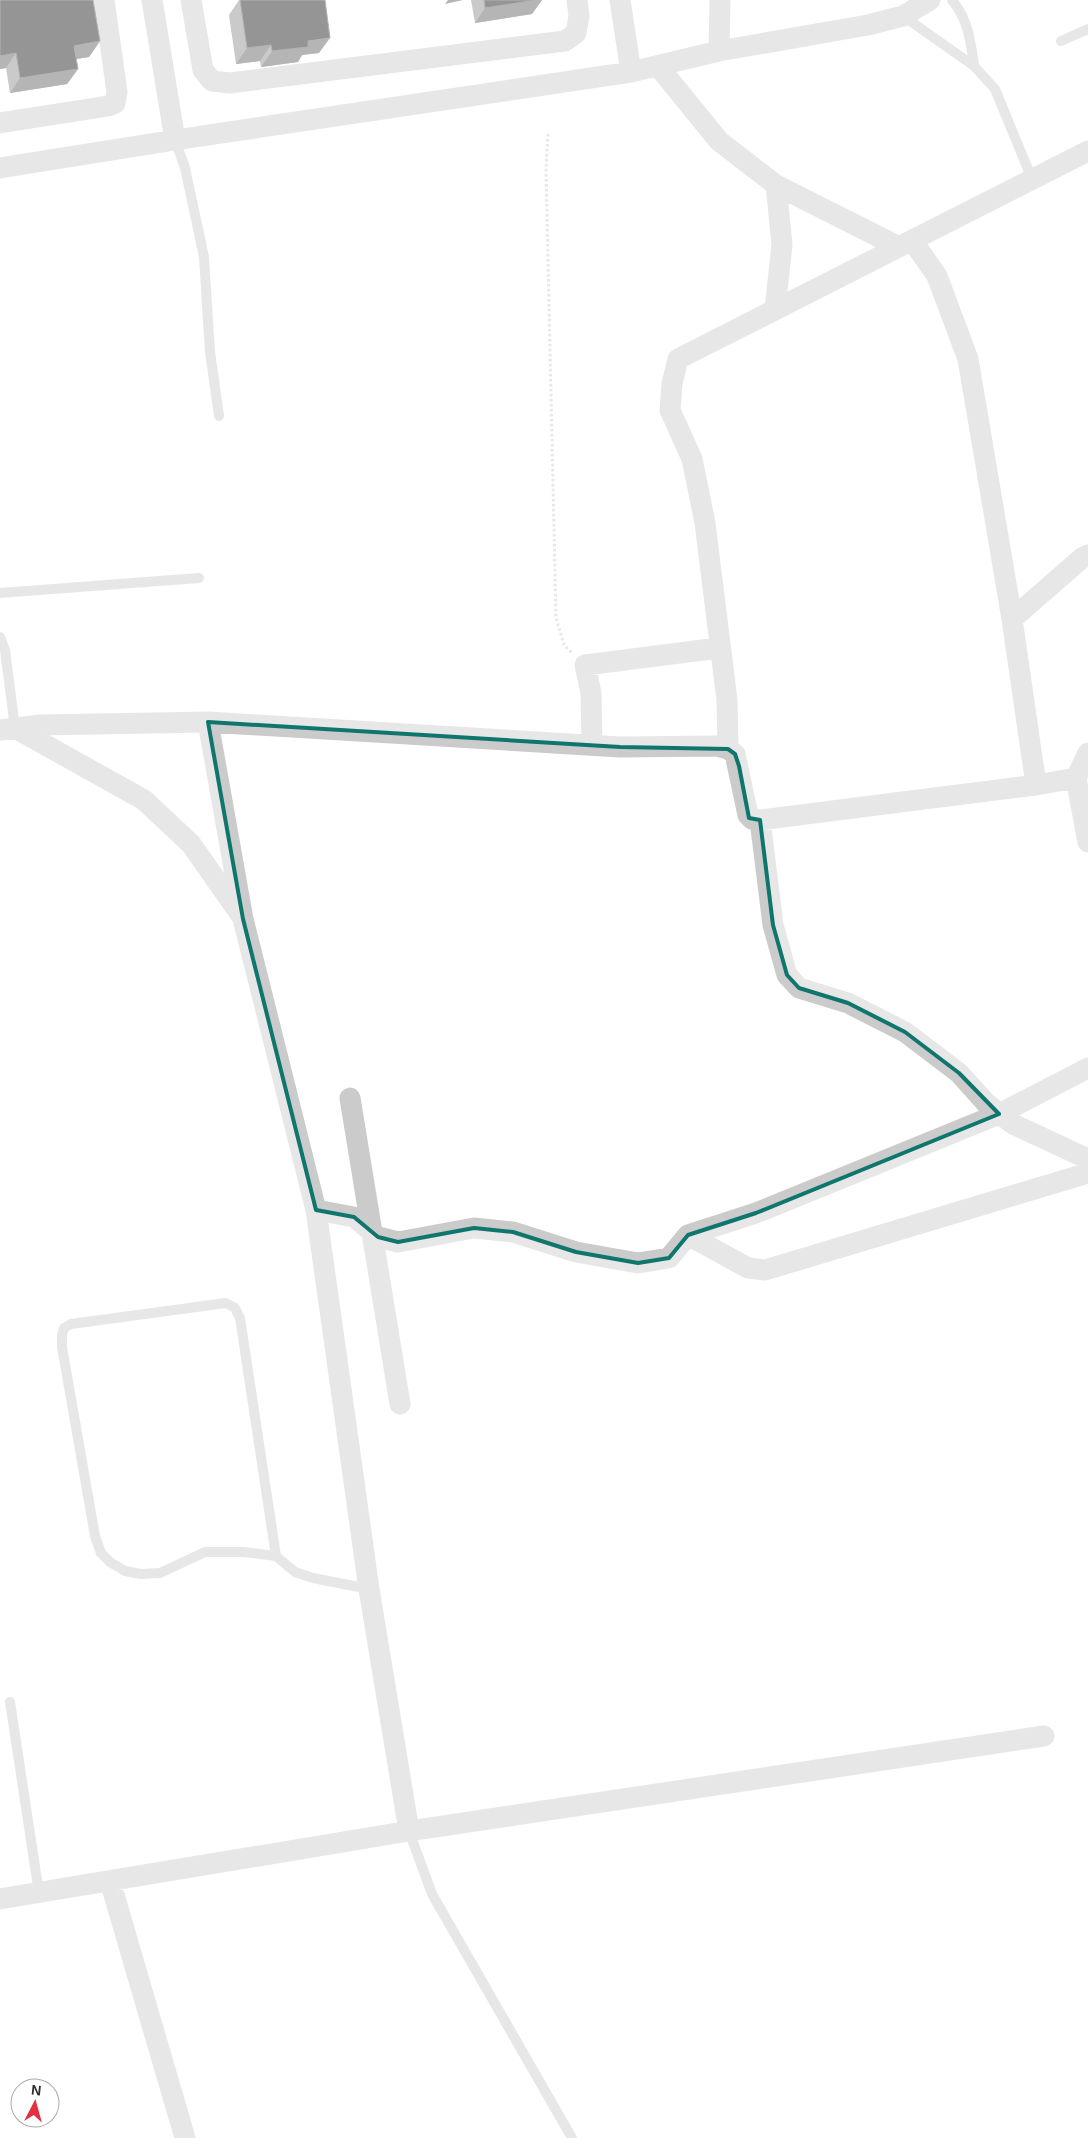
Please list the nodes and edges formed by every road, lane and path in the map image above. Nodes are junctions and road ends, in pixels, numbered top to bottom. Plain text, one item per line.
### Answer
1 (104, 0) edge
2 (152, 0) edge
3 (191, 0) edge
4 (577, 0) edge
5 (620, 0) edge
6 (720, 0) edge
7 (930, 0) edge
8 (952, 0) edge
9 (904, 16) junction
10 (1088, 29) edge
11 (1061, 41) dead end
12 (720, 50) junction
13 (658, 66) junction
14 (974, 66) junction
15 (631, 72) junction
16 (0, 122) edge
17 (548, 134) dead end
18 (175, 140) junction
19 (1085, 157) edge
20 (0, 168) edge
21 (1032, 179) junction
22 (776, 185) junction
23 (906, 243) junction
24 (775, 310) junction
25 (219, 416) dead end
26 (1088, 555) edge
27 (199, 578) dead end
28 (0, 593) edge
29 (1012, 619) junction
30 (0, 637) edge
31 (719, 648) junction
32 (585, 665) junction
33 (208, 722) junction
34 (8, 729) edge
35 (592, 744) junction
36 (728, 749) junction
37 (1088, 753) edge
38 (1076, 778) junction
39 (1036, 785) junction
40 (760, 820) junction
41 (1088, 842) edge
42 (243, 919) junction
43 (1088, 1068) edge
44 (350, 1098) dead end
45 (999, 1114) junction
46 (1088, 1159) edge
47 (1088, 1173) edge
48 (316, 1210) junction
49 (372, 1231) junction
50 (688, 1235) junction
51 (400, 1404) dead end
52 (276, 1556) junction
53 (369, 1589) junction
54 (10, 1702) dead end
55 (1044, 1736) dead end
56 (409, 1831) junction
57 (110, 1881) junction
58 (38, 1893) junction
59 (0, 1899) edge
60 (185, 2138) edge
61 (572, 2138) edge

1 - 16 street
2 - 18 street
3 - 4 street
5 - 15 street
6 - 12 street
7 - 9 street
8 - 14 lane
9 - 12 street
9 - 14 lane
10 - 11 lane
12 - 13 street
13 - 15 street
13 - 22 street
14 - 21 lane
15 - 18 street
17 - 32 path
18 - 20 street
18 - 25 lane
19 - 21 street
21 - 23 street
22 - 23 street
22 - 24 street
23 - 24 street
23 - 29 street
24 - 31 street
26 - 29 street
27 - 28 lane
29 - 39 street
30 - 34 lane
31 - 32 street
31 - 36 street
32 - 35 street
33 - 34 street
33 - 35 street
33 - 42 street
34 - 42 street
35 - 36 street
36 - 40 street
37 - 38 street
38 - 39 street
38 - 41 street
39 - 40 street
40 - 45 street
42 - 48 street
43 - 45 street
44 - 49 street
45 - 46 street
45 - 50 street
47 - 50 street
48 - 49 street
48 - 53 street
49 - 50 street
49 - 51 street
52 - 52 lane
52 - 53 lane
53 - 56 street
54 - 58 lane
55 - 56 street
56 - 57 street
56 - 61 lane
57 - 58 street
57 - 60 street
58 - 59 street

